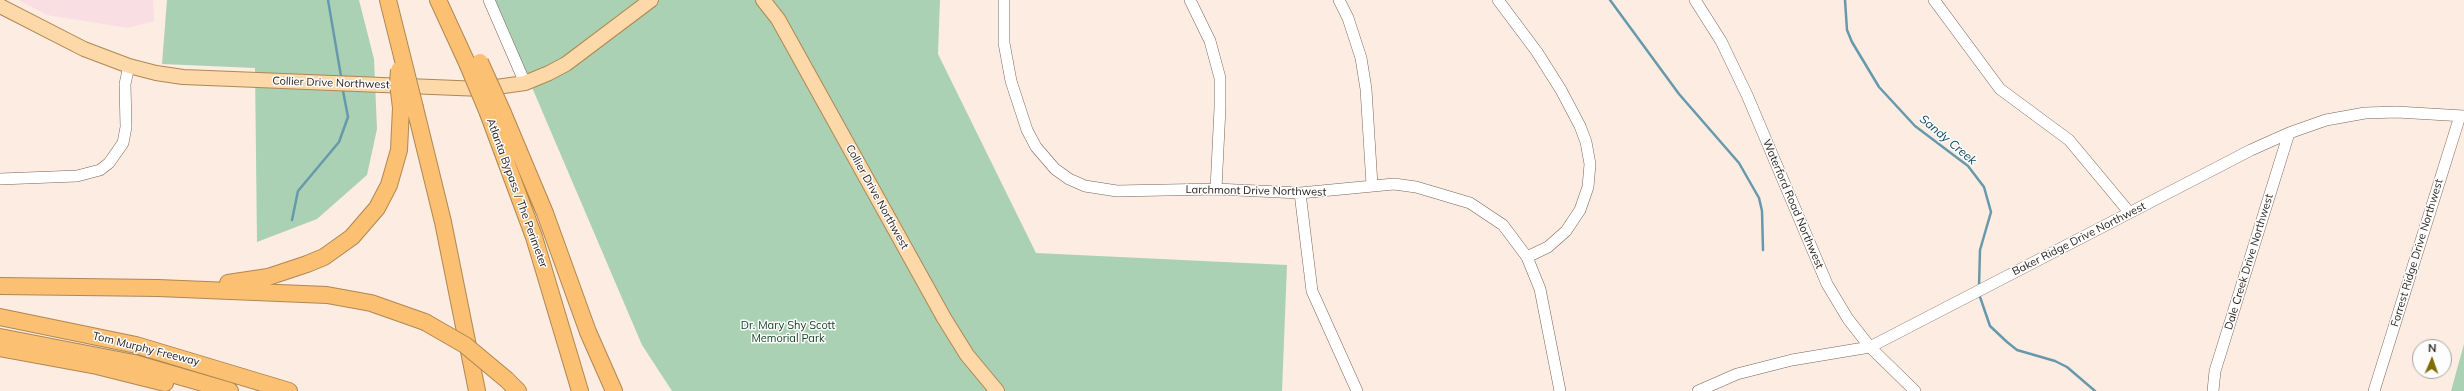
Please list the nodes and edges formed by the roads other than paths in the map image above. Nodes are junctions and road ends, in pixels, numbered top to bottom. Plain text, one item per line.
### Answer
1 (388, 0) edge
2 (438, 0) edge
3 (489, 0) edge
4 (651, 0) edge
5 (763, 0) edge
6 (1004, 0) edge
7 (1190, 0) edge
8 (1339, 0) edge
9 (1498, 0) edge
10 (1695, 0) edge
11 (1934, 0) edge
12 (0, 6) edge
13 (129, 66) junction
14 (525, 83) junction
15 (408, 108) junction
16 (496, 113) junction
17 (2462, 116) edge
18 (2288, 133) junction
19 (0, 179) edge
20 (1372, 185) junction
21 (1216, 189) junction
22 (1300, 193) junction
23 (2129, 212) junction
24 (1527, 257) junction
25 (0, 286) edge
26 (158, 288) junction
27 (0, 317) edge
28 (0, 337) edge
29 (1870, 347) junction
30 (0, 348) edge
31 (35, 355) junction
32 (512, 385) edge
33 (161, 391) edge
34 (195, 391) edge
35 (230, 391) edge
36 (289, 391) edge
37 (476, 391) edge
38 (580, 391) edge
39 (614, 391) edge
40 (997, 391) edge
41 (1357, 391) edge
42 (1560, 391) edge
43 (1698, 391) edge
44 (1915, 391) edge
45 (2213, 391) edge
46 (2374, 391) edge

1 - 15 highway, bridge
2 - 16 highway, Atlanta Bypass / The Perimeter, bridge
3 - 14 street
4 - 14 main road, Collier Drive Northwest
5 - 40 main road, Collier Drive Northwest
6 - 21 street, Larchmont Drive Northwest
7 - 21 street
8 - 20 street
9 - 24 street
10 - 29 street, Waterford Road Northwest
11 - 23 street
12 - 13 main road, Collier Drive Northwest
13 - 14 main road, Collier Drive Northwest
13 - 19 street
15 - 26 highway
15 - 37 highway
16 - 38 highway, Atlanta Bypass / The Perimeter
16 - 39 highway
17 - 18 street, Baker Ridge Drive Northwest
17 - 46 street, Forrest Ridge Drive Northwest
18 - 23 street, Baker Ridge Drive Northwest
18 - 45 street, Dale Creek Drive Northwest
20 - 22 street, Larchmont Drive Northwest
20 - 24 street, Larchmont Drive Northwest
21 - 22 street, Larchmont Drive Northwest
22 - 41 street
23 - 29 street, Baker Ridge Drive Northwest
24 - 42 street, Larchmont Drive Northwest
25 - 26 highway
26 - 32 highway, bridge
27 - 36 highway, Tom Murphy Freeway
28 - 35 highway, Tom Murphy Freeway
29 - 43 street, Baker Ridge Drive Northwest
29 - 44 street, Waterford Road Northwest
30 - 31 highway
31 - 33 highway
31 - 34 highway

